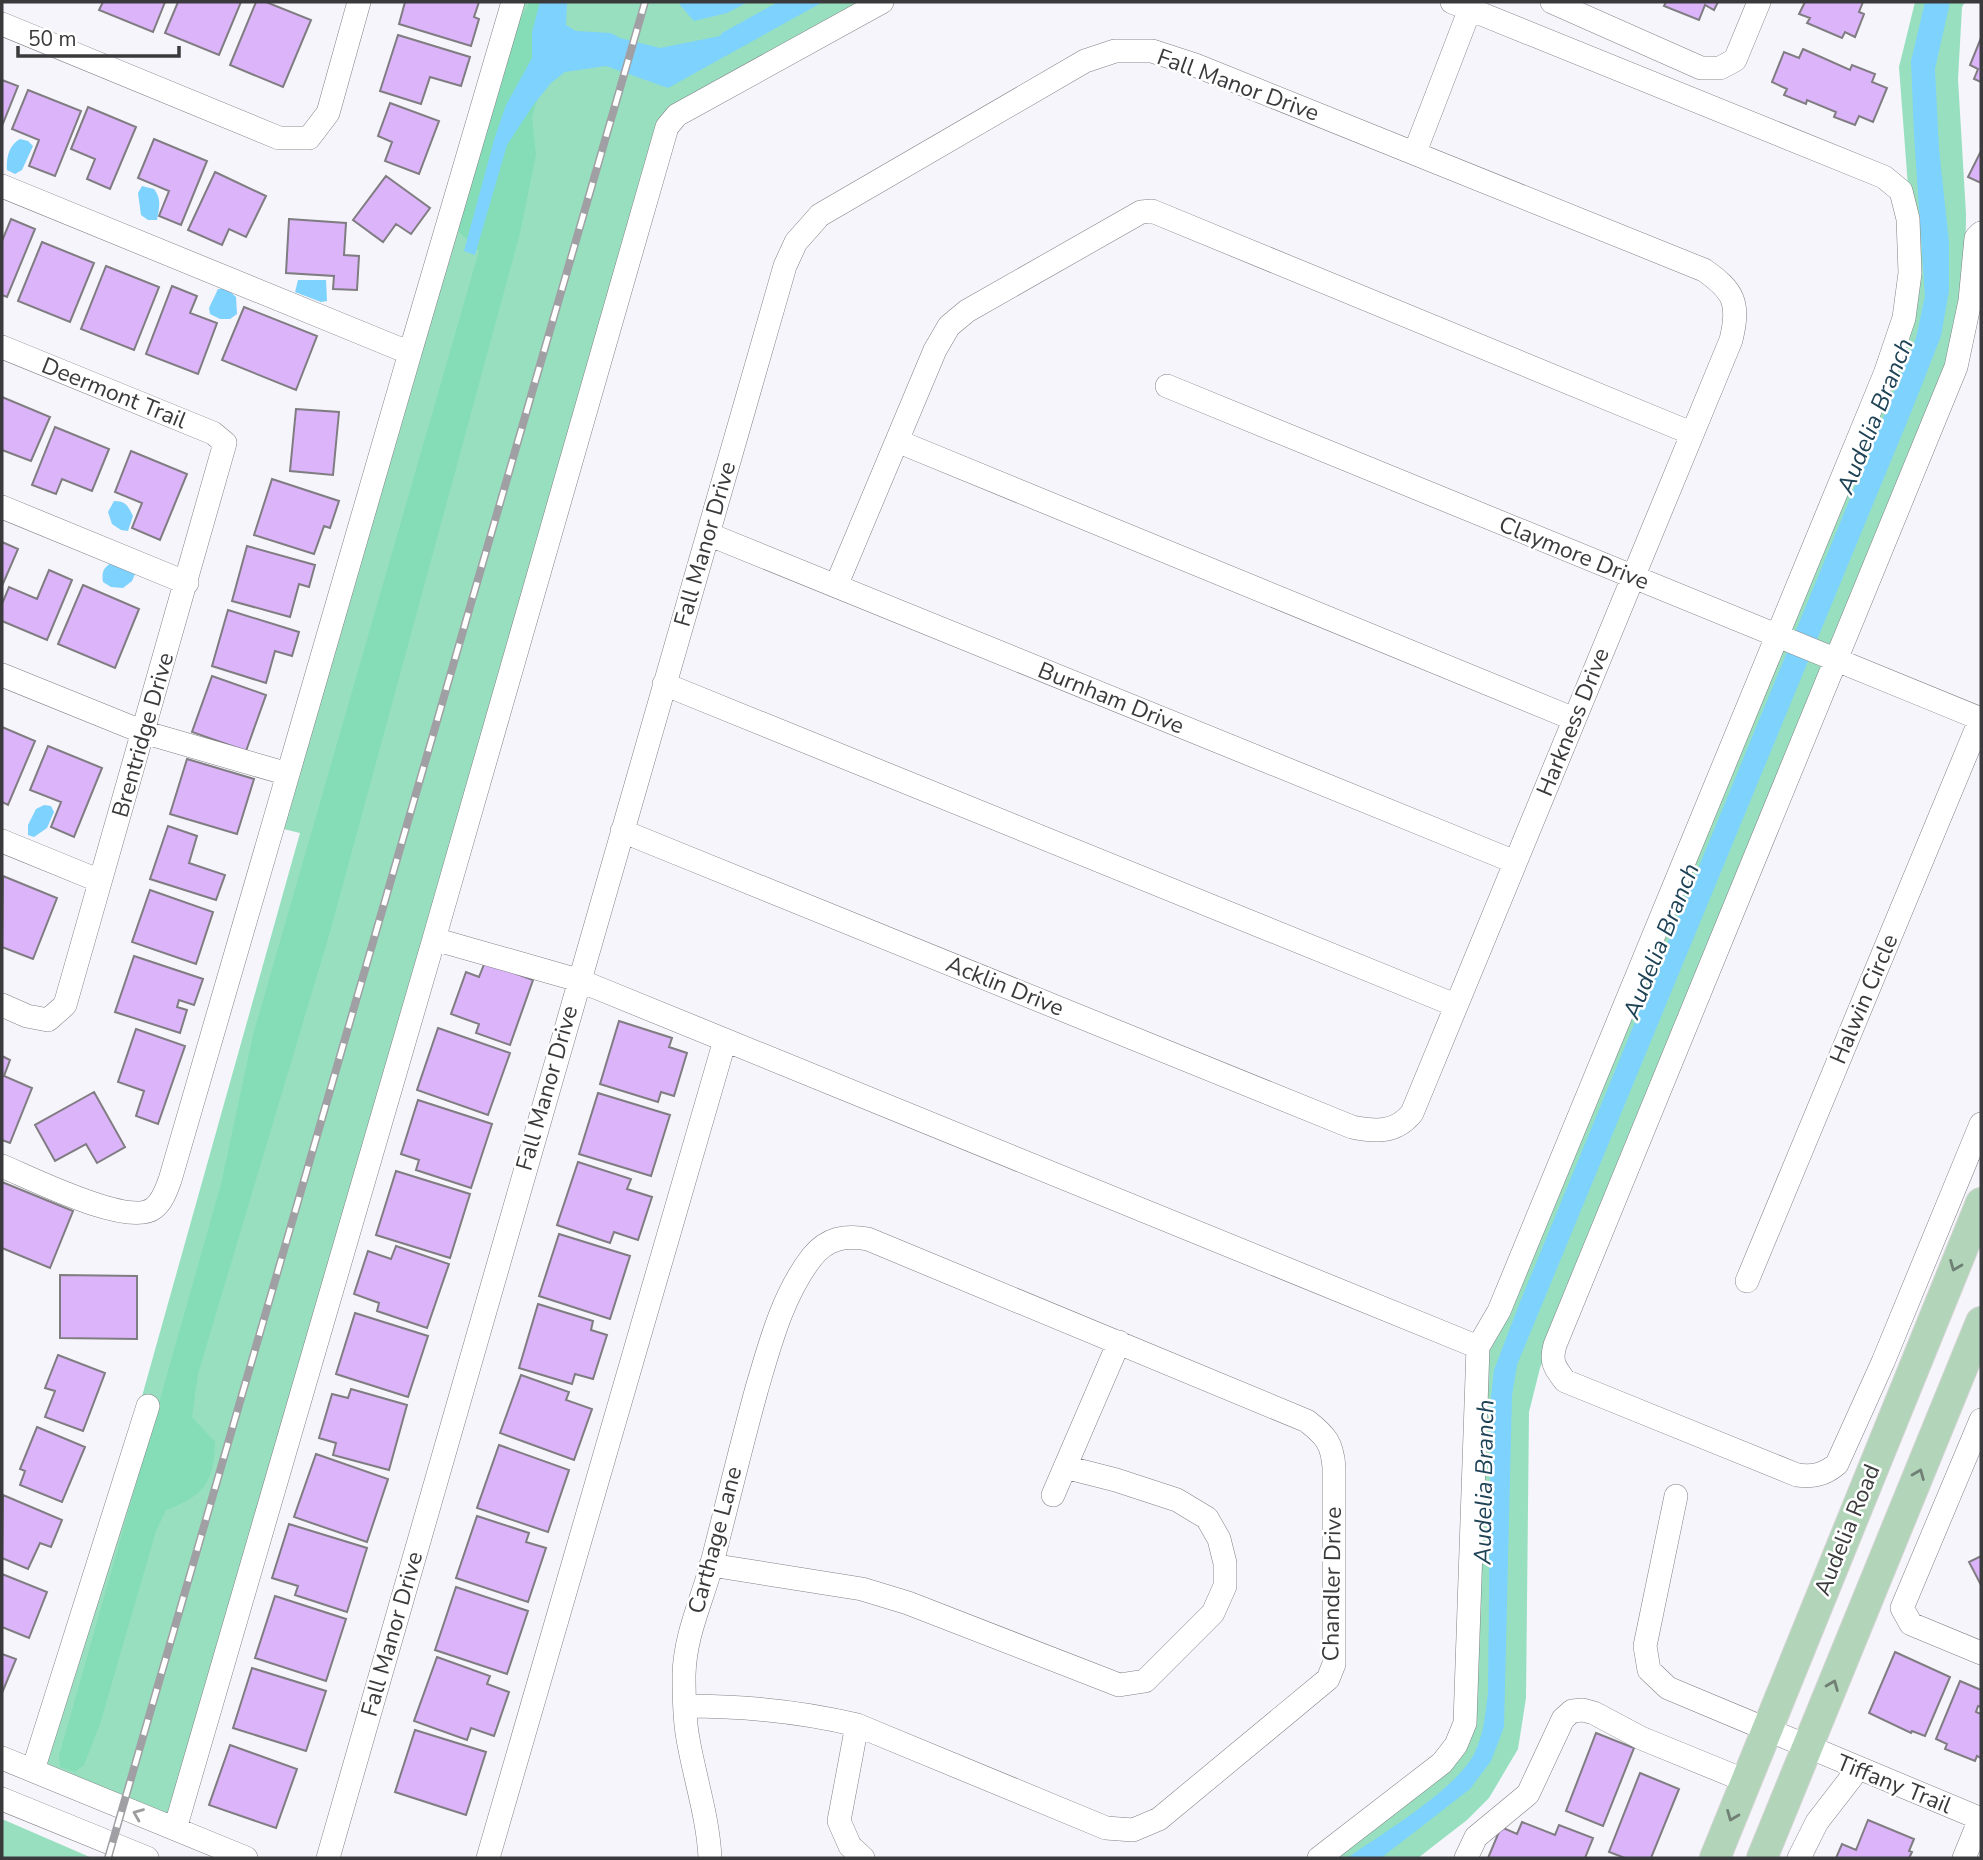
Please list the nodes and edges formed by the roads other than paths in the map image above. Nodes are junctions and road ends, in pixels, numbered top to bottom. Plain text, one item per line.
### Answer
1 (513, 2) edge
2 (882, 2) edge
3 (1552, 2) edge
4 (1759, 2) edge
5 (354, 3) edge
6 (1461, 6) edge
7 (2, 24) edge
8 (1415, 152) junction
9 (2, 186) edge
10 (1981, 233) edge
11 (1734, 304) joint
12 (2, 347) edge
13 (410, 353) junction
14 (1167, 386) dead end
15 (1691, 433) junction
16 (897, 441) junction
17 (225, 443) joint
18 (2, 507) edge
19 (708, 534) junction
20 (1632, 577) junction
21 (187, 583) junction
22 (836, 586) junction
23 (1782, 638) junction
24 (1827, 656) junction
25 (2, 675) edge
26 (664, 684) junction
27 (1574, 719) junction
28 (1981, 719) edge
29 (143, 732) junction
30 (288, 774) junction
31 (622, 831) junction
32 (2, 841) edge
33 (1515, 862) junction
34 (100, 881) junction
35 (434, 939) junction
36 (578, 980) junction
37 (2, 1005) edge
38 (1455, 1005) junction
39 (725, 1040) junction
40 (1981, 1124) edge
41 (1390, 1129) joint
42 (2, 1166) edge
43 (1981, 1203) edge
44 (830, 1241) joint
45 (1747, 1280) dead end
46 (1981, 1322) edge
47 (1119, 1342) junction
48 (1478, 1347) junction
49 (148, 1406) dead end
50 (1981, 1420) edge
51 (1065, 1467) junction
52 (1053, 1495) dead end
53 (1676, 1496) dead end
54 (711, 1565) junction
55 (1981, 1653) edge
56 (685, 1706) junction
57 (858, 1725) junction
58 (1766, 1730) junction
59 (1808, 1748) junction
60 (2, 1758) edge
61 (1858, 1769) junction
62 (33, 1770) junction
63 (1746, 1781) junction
64 (2, 1799) edge
65 (1981, 1819) edge
66 (175, 1829) junction
67 (147, 1858) edge
68 (246, 1858) edge
69 (328, 1858) edge
70 (488, 1858) edge
71 (710, 1858) edge
72 (863, 1858) edge
73 (1319, 1858) edge
74 (1465, 1858) edge
75 (1715, 1858) edge
76 (1762, 1858) edge
77 (1799, 1858) edge
78 (1964, 1858) edge

1 - 13 street
2 - 35 street
3 - 4 street
5 - 7 street
6 - 8 street
6 - 23 street
8 - 11 street, Fall Manor Drive
8 - 19 street, Fall Manor Drive
9 - 13 street
10 - 24 street
11 - 15 street, Harkness Drive
12 - 17 street, Deermont Trail
13 - 30 street
14 - 20 street, Claymore Drive
15 - 16 street
15 - 20 street, Harkness Drive
16 - 22 street
16 - 27 street
17 - 21 street, Brentridge Drive
18 - 21 street
19 - 22 street, Burnham Drive
19 - 26 street, Fall Manor Drive
20 - 23 street, Claymore Drive
20 - 27 street, Harkness Drive
21 - 29 street, Brentridge Drive
22 - 33 street, Burnham Drive
23 - 24 street, Claymore Drive
23 - 48 street
24 - 28 street, Claymore Drive
24 - 40 street
25 - 29 street
26 - 31 street, Fall Manor Drive
26 - 38 street
27 - 33 street, Harkness Drive
28 - 45 street, Halwin Circle
29 - 30 street
29 - 34 street, Brentridge Drive
30 - 42 street
31 - 36 street, Fall Manor Drive
31 - 41 street, Acklin Drive
32 - 34 street
33 - 38 street, Harkness Drive
34 - 37 street, Brentridge Drive
35 - 36 street
35 - 66 street
36 - 39 street
36 - 69 street, Fall Manor Drive
38 - 41 street, Harkness Drive
39 - 48 street
39 - 70 street
43 -> 58 main road, Audelia Road
44 - 47 street, Chandler Drive
44 - 54 street, Carthage Lane
59 -> 46 main road, Audelia Road
47 - 51 street
47 - 57 street, Chandler Drive
48 - 73 street
49 - 62 street
50 - 55 street
51 - 52 street
51 - 54 street
53 - 58 street, Tiffany Trail
54 - 56 street, Carthage Lane
56 - 57 street, Chandler Drive
56 - 71 street, Carthage Lane
57 - 72 street
58 - 59 street, Tiffany Trail
58 - 63 main road, Audelia Road
59 - 61 street, Tiffany Trail
59 - 76 main road, Audelia Road
60 - 62 street
61 - 65 street, Tiffany Trail
61 - 77 street
66 -> 62 street
63 - 74 street
63 -> 75 main road, Audelia Road
64 - 67 street
65 - 78 street
66 - 68 street

